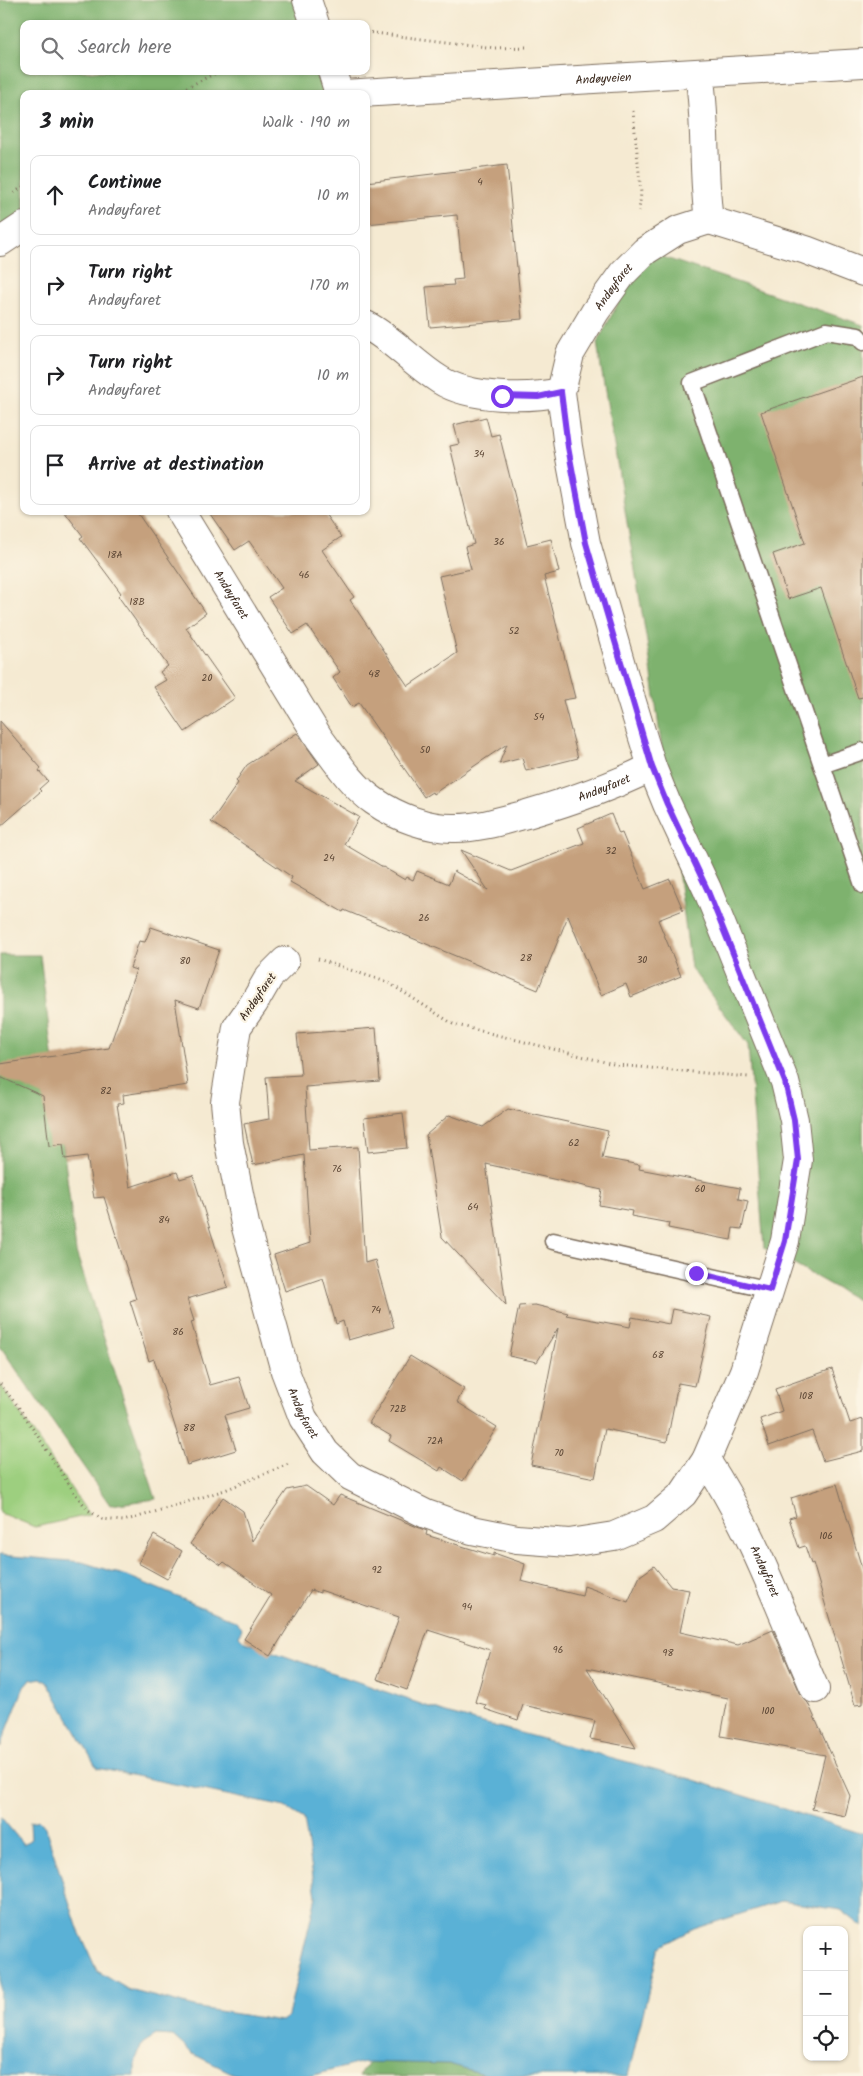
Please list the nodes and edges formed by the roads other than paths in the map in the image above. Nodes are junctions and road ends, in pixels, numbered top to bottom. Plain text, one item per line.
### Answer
1 (307, 0) edge
2 (314, 20) edge
3 (863, 63) edge
4 (699, 73) junction
5 (333, 75) edge
6 (338, 90) edge
7 (370, 92) edge
8 (709, 220) junction
9 (20, 229) edge
10 (0, 242) edge
11 (863, 272) edge
12 (370, 327) edge
13 (863, 342) edge
14 (561, 392) junction
15 (182, 515) edge
16 (863, 751) edge
17 (822, 765) junction
18 (652, 767) junction
19 (863, 885) edge
20 (285, 961) road end
21 (553, 1241) dead end
22 (770, 1290) junction
23 (706, 1460) junction
24 (815, 1689) dead end

1 - 2 street
3 - 4 street, Andøyveien
4 - 7 street, Andøyveien
4 - 8 street
5 - 6 street
8 - 11 street
8 - 14 street, Andøyfaret
9 - 10 street
12 - 14 street
13 - 17 lane
14 - 18 street, Andøyfaret
15 - 18 street, Andøyfaret
16 - 17 lane
17 - 19 lane
18 - 22 street, Andøyfaret
20 - 23 street, Andøyfaret
21 - 22 lane
22 - 23 street, Andøyfaret
23 - 24 street, Andøyfaret

